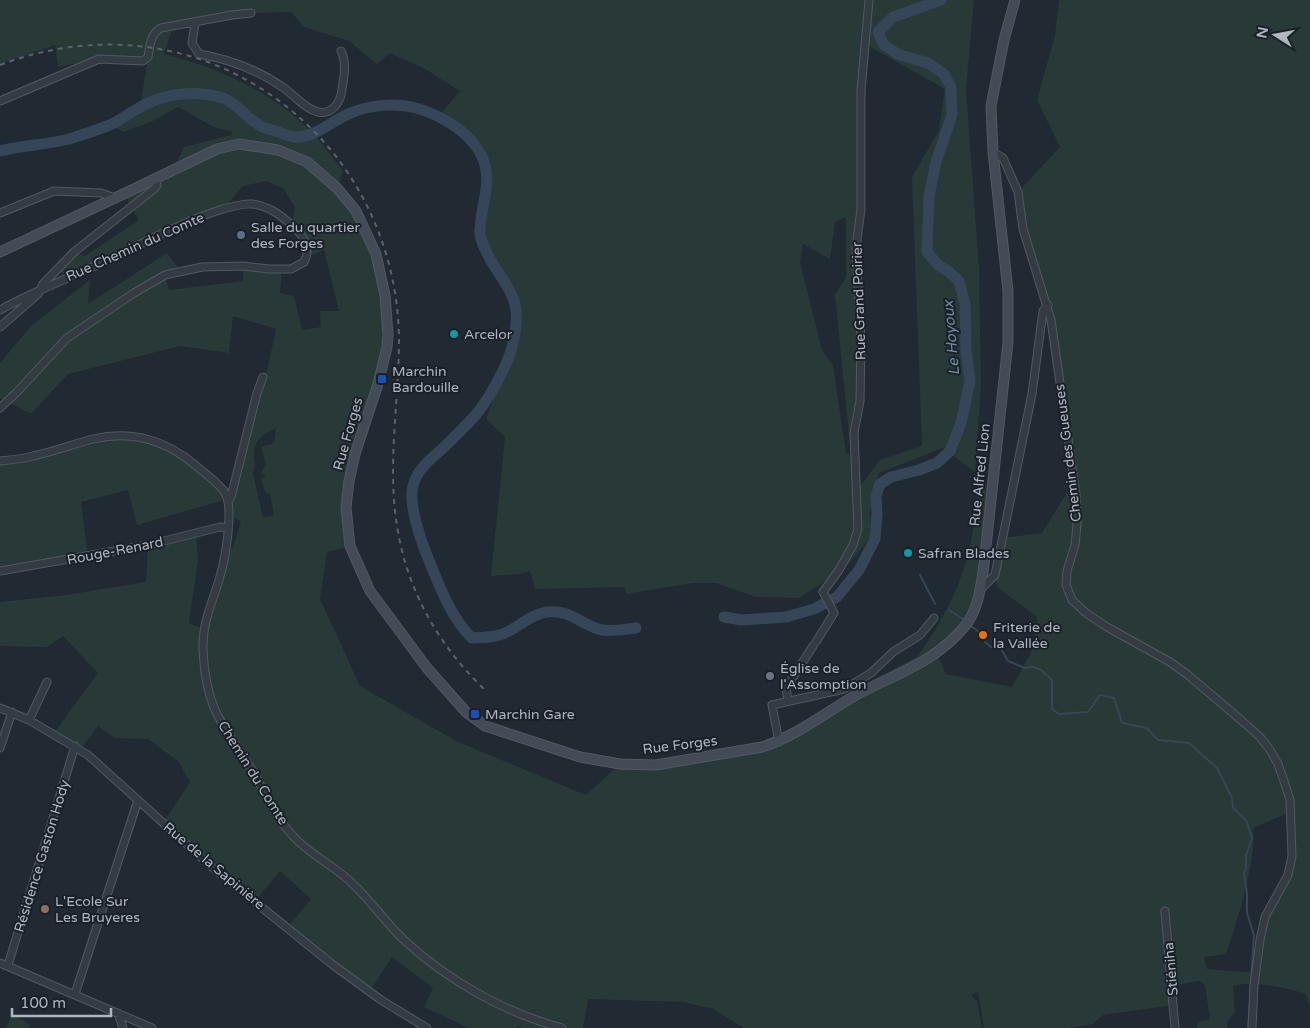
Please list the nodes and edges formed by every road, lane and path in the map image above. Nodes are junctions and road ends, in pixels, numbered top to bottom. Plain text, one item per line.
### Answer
1 (869, 0) edge
2 (1015, 0) edge
3 (251, 13) dead end
4 (195, 23) junction
5 (341, 51) dead end
6 (0, 102) edge
7 (993, 152) junction
8 (155, 179) junction
9 (115, 198) junction
10 (0, 213) edge
11 (0, 252) edge
12 (39, 290) junction
13 (1048, 305) junction
14 (0, 310) edge
15 (0, 327) edge
16 (263, 377) dead end
17 (0, 408) edge
18 (0, 461) edge
19 (228, 502) junction
20 (228, 528) junction
21 (0, 571) edge
22 (981, 589) junction
23 (934, 618) dead end
24 (47, 682) dead end
25 (788, 701) junction
26 (0, 708) edge
27 (12, 712) junction
28 (29, 720) junction
29 (779, 742) junction
30 (75, 746) junction
31 (0, 748) edge
32 (138, 800) junction
33 (1165, 911) dead end
34 (0, 963) edge
35 (8, 965) junction
36 (75, 994) junction
37 (118, 1013) junction
38 (123, 1028) edge
39 (152, 1028) edge
40 (427, 1028) edge
41 (562, 1028) edge
42 (1175, 1028) edge
43 (1252, 1028) edge

1 - 25 street, Rue Grand Poirier
2 - 7 main road, Rue Alfred Lion
3 - 4 street
4 - 5 street
4 - 6 street
7 - 13 street, Chemin des Gueuses
7 - 22 main road, Rue Alfred Lion
8 - 9 main road, Rue Forges
8 - 12 street
8 - 29 main road, Rue Forges
9 - 10 street
9 - 11 main road, Rue Forges
12 - 14 street, Rue Chemin du Comte
12 - 15 street
12 - 17 street, Rue Chemin du Comte
13 - 22 street, Chemin des Gueuses
13 - 43 street, Chemin des Gueuses
16 - 19 street
18 - 19 street
19 - 20 street
20 - 21 street, Rouge-Renard
20 - 41 street, Chemin du Comte
22 - 29 main road, Rue Alfred Lion
23 - 25 street
24 - 28 street
25 - 29 street
26 - 27 street, Rue de la Sapinière
27 - 28 street, Rue de la Sapinière
27 - 31 street
28 - 30 street, Rue de la Sapinière
30 - 32 street, Rue de la Sapinière
30 - 35 street, Résidence Gaston Hody
32 - 36 street
32 - 40 street, Rue de la Sapinière
33 - 42 street, Stiéniha
34 - 35 street
35 - 36 street
36 - 37 street
37 - 38 street
37 - 39 street

